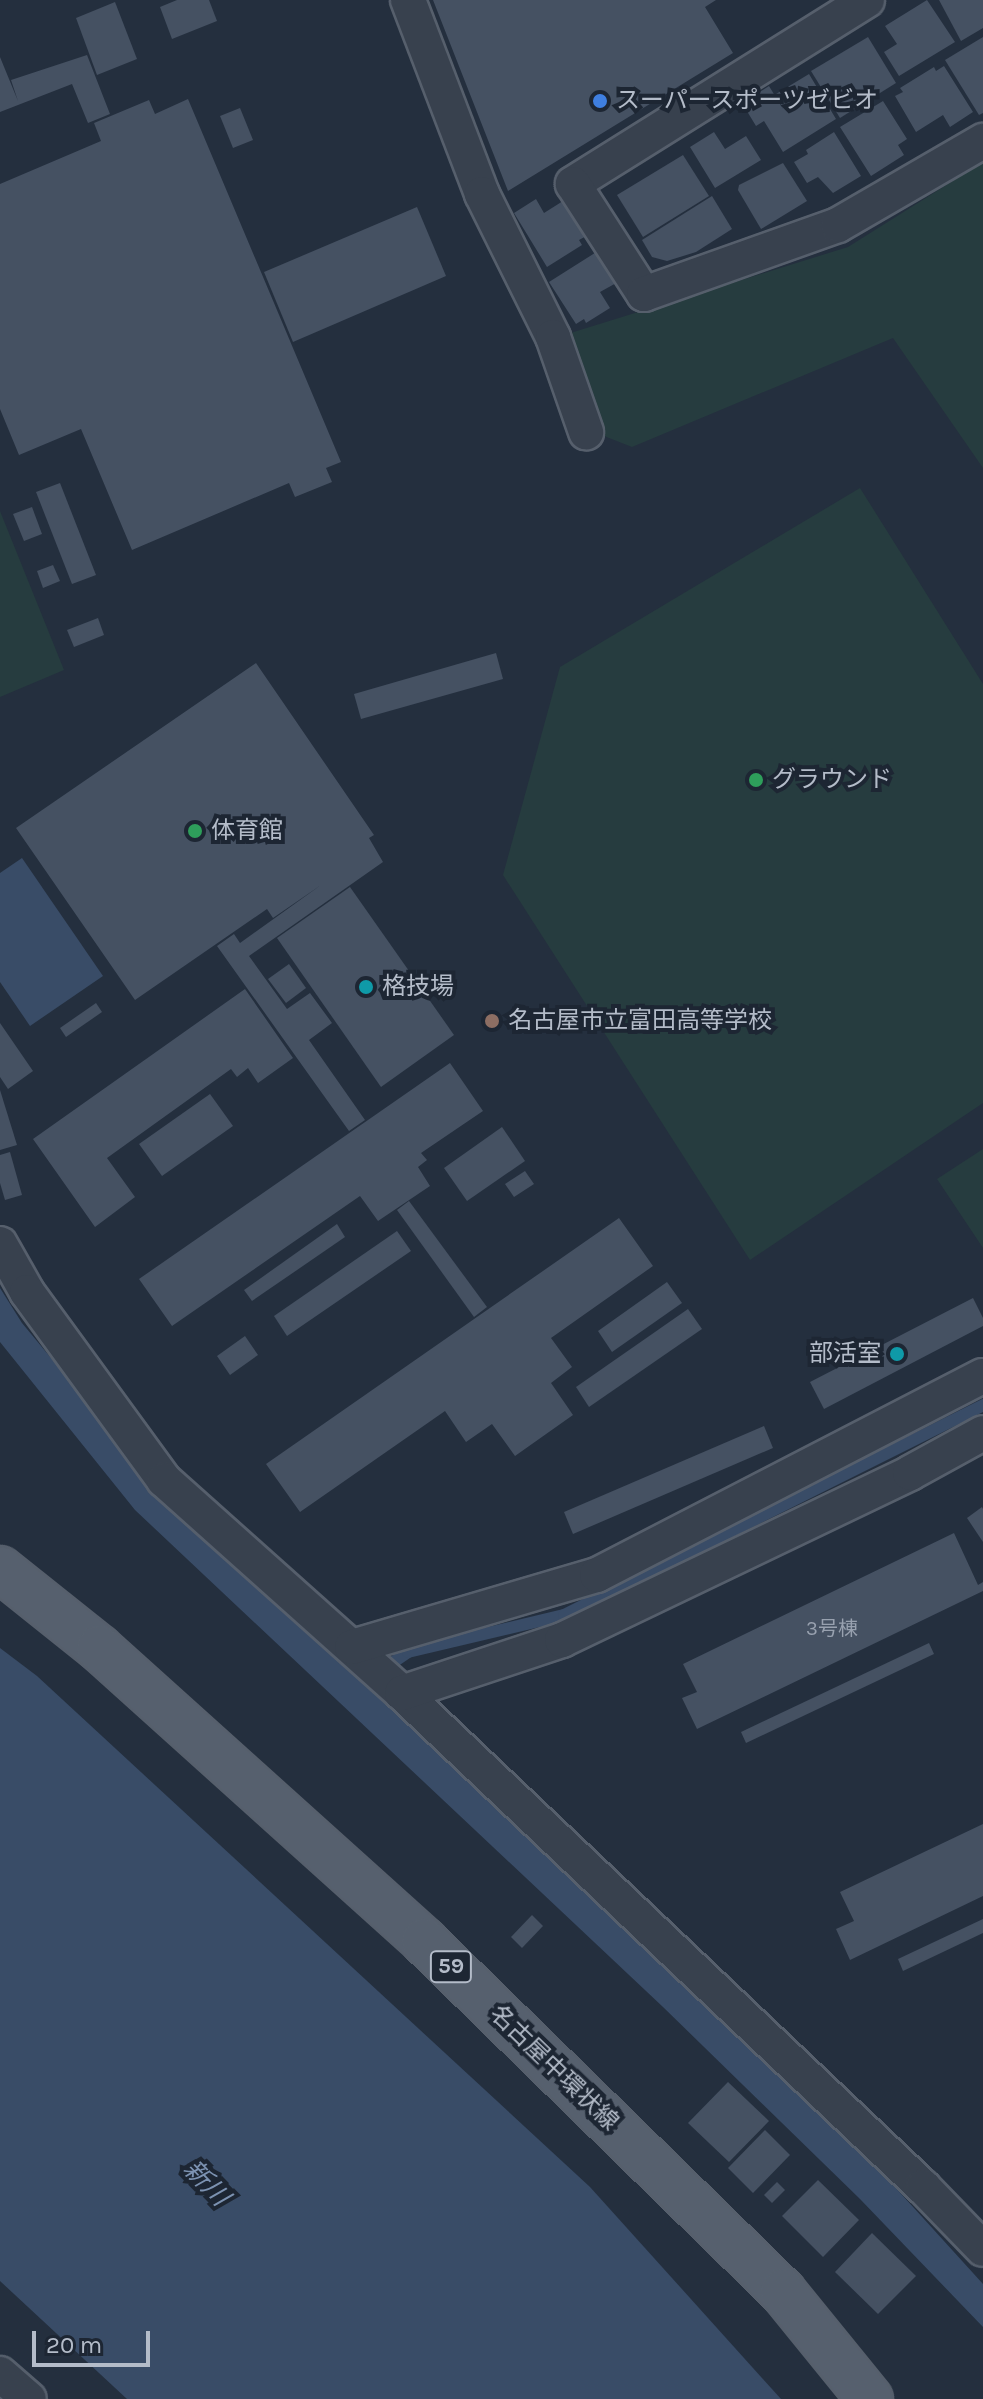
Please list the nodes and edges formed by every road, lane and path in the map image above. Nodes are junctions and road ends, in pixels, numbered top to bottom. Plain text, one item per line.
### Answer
1 (408, 0) edge
2 (867, 0) edge
3 (983, 141) edge
4 (586, 432) dead end
5 (0, 1244) edge
6 (983, 1376) edge
7 (983, 1433) edge
8 (0, 1569) edge
9 (352, 1647) junction
10 (402, 1693) junction
11 (983, 2249) edge
12 (0, 2374) edge
13 (29, 2399) edge
14 (870, 2399) edge

1 - 4 street
2 - 3 street
5 - 9 street
6 - 9 street
7 - 10 street
8 - 14 main road, 名古屋中環状線 / 59
9 - 10 street
10 - 11 street
12 - 13 street

